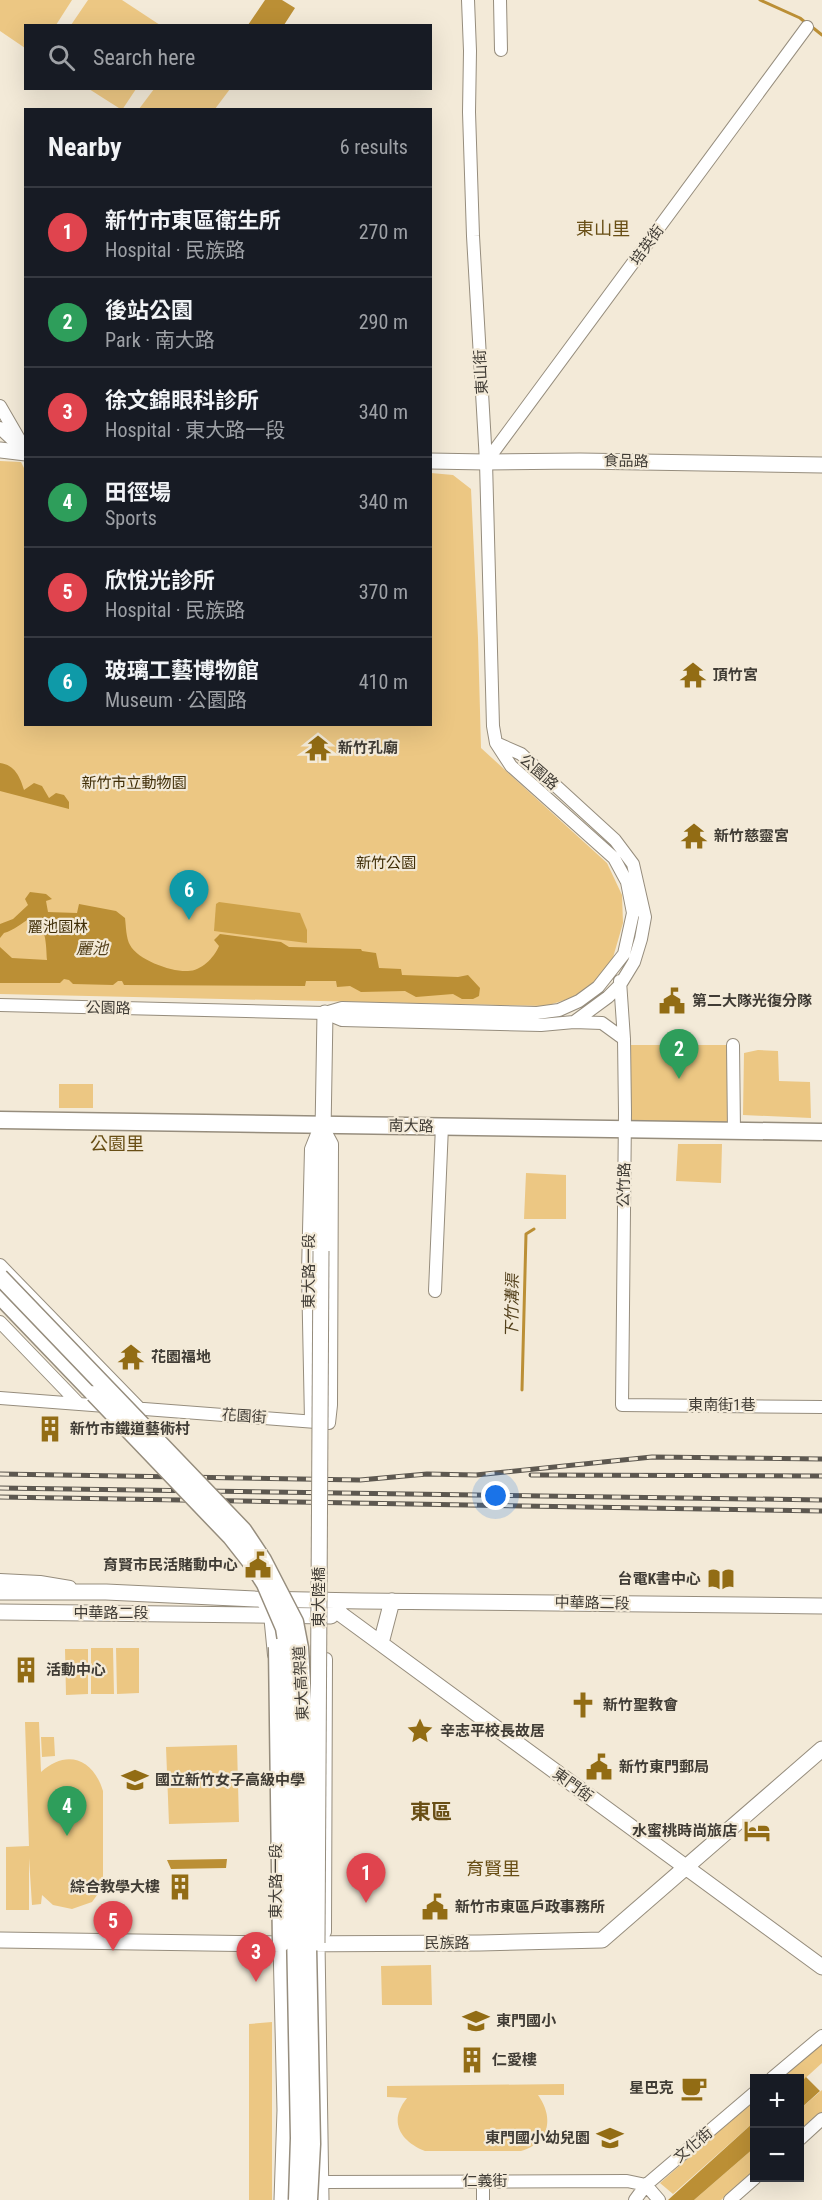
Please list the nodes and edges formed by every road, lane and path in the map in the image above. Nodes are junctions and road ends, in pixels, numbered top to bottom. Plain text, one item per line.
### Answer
1 (468, 0) edge
2 (500, 0) edge
3 (807, 27) dead end
4 (501, 50) dead end
5 (0, 406) edge
6 (0, 428) edge
7 (24, 448) edge
8 (0, 450) edge
9 (24, 450) edge
10 (24, 452) edge
11 (432, 461) edge
12 (486, 462) junction
13 (822, 465) edge
14 (496, 743) junction
15 (617, 965) junction
16 (620, 985) junction
17 (0, 1005) edge
18 (325, 1013) junction
19 (574, 1022) junction
20 (624, 1039) junction
21 (733, 1045) dead end
22 (0, 1120) edge
23 (322, 1124) junction
24 (442, 1126) junction
25 (624, 1128) junction
26 (734, 1131) junction
27 (822, 1132) edge
28 (321, 1251) joint
29 (0, 1265) edge
30 (0, 1277) edge
31 (435, 1291) dead end
32 (0, 1296) edge
33 (0, 1311) edge
34 (0, 1322) edge
35 (94, 1394) junction
36 (0, 1398) edge
37 (79, 1404) junction
38 (622, 1405) joint
39 (822, 1407) edge
40 (140, 1408) junction
41 (311, 1421) junction
42 (231, 1537) junction
43 (0, 1580) edge
44 (0, 1592) edge
45 (106, 1592) junction
46 (261, 1599) junction
47 (362, 1601) junction
48 (392, 1601) junction
49 (822, 1606) edge
50 (326, 1608) junction
51 (0, 1612) edge
52 (270, 1614) junction
53 (342, 1615) junction
54 (381, 1643) junction
55 (822, 1749) edge
56 (687, 1868) junction
57 (0, 1940) edge
58 (317, 1943) junction
59 (281, 1944) junction
60 (822, 1967) edge
61 (822, 2036) edge
62 (778, 2074) edge
63 (750, 2096) edge
64 (822, 2119) edge
65 (804, 2135) edge
66 (483, 2181) junction
67 (322, 2182) junction
68 (750, 2182) edge
69 (646, 2185) junction
70 (282, 2200) edge
71 (297, 2200) edge
72 (309, 2200) edge
73 (321, 2200) edge
74 (483, 2200) edge
75 (634, 2200) edge
76 (659, 2200) edge
77 (730, 2200) edge

1 - 12 street, 東山街
2 - 4 street
3 - 12 street, 培英街
5 - 7 street
6 - 9 street
8 - 10 street
11 - 12 street, 食品路
12 - 13 street, 食品路
12 - 14 street, 東山街
14 - 15 street, 公園路
14 - 16 street, 公園路
15 - 16 street, 公竹路
15 - 18 street, 公園路
16 - 19 street, 公園路
16 - 20 street, 公竹路
17 - 18 street, 公園路
18 - 19 street, 公園路
18 - 23 street, 東大路一段
19 - 20 street
20 - 25 street, 公竹路
21 - 26 street
22 - 23 main road, 南大路
23 - 24 main road, 南大路
23 - 28 street, 東大路一段
23 - 41 street, 東大路一段
23 - 41 street, 東大路一段
24 - 25 main road, 南大路
24 - 31 street
25 - 26 main road, 南大路
25 - 38 street, 公竹路
26 - 27 main road, 南大路
28 - 58 street, 東大陸橋, bridge
29 - 40 street
30 - 72 main road, 東大高架道, bridge
32 - 35 main road, 東大高架道
33 - 35 main road
34 - 37 street
35 - 42 main road, 東大高架道, bridge
36 - 37 street, 花園街
37 - 40 street, 花園街
38 - 39 street, 東南街1巷
40 - 41 street, 花園街
42 - 59 main road, bridge
42 - 71 main road, 東大高架道, bridge
43 - 45 street, 中華路二段
44 - 45 street, 中華路二段
45 - 46 street, 中華路二段
46 - 50 street, 中華路二段
46 - 52 street, 東大路一段
47 - 48 street, 中華路二段
47 - 50 street, 中華路二段
47 - 53 street
48 - 49 street, 中華路二段
48 - 54 street
50 - 52 street, 中華路二段
50 - 53 street, 東門街
50 - 58 street
51 - 52 street, 中華路二段
52 - 59 street, 東大路一段
53 - 54 street, 東門街
54 - 56 street, 東門街
55 - 56 street, 民族路
56 - 58 street, 民族路
56 - 60 street, 東門街
57 - 59 street, 民族路
58 - 59 street, 民族路
58 - 67 street
59 - 70 street, 東大路一段
61 - 62 street
63 - 69 street, 文化街
64 - 65 street
66 - 67 street, 仁義街
66 - 69 street, 仁義街
66 - 74 street
67 - 73 street
68 - 77 street
69 - 75 street, 文化街
69 - 76 street

